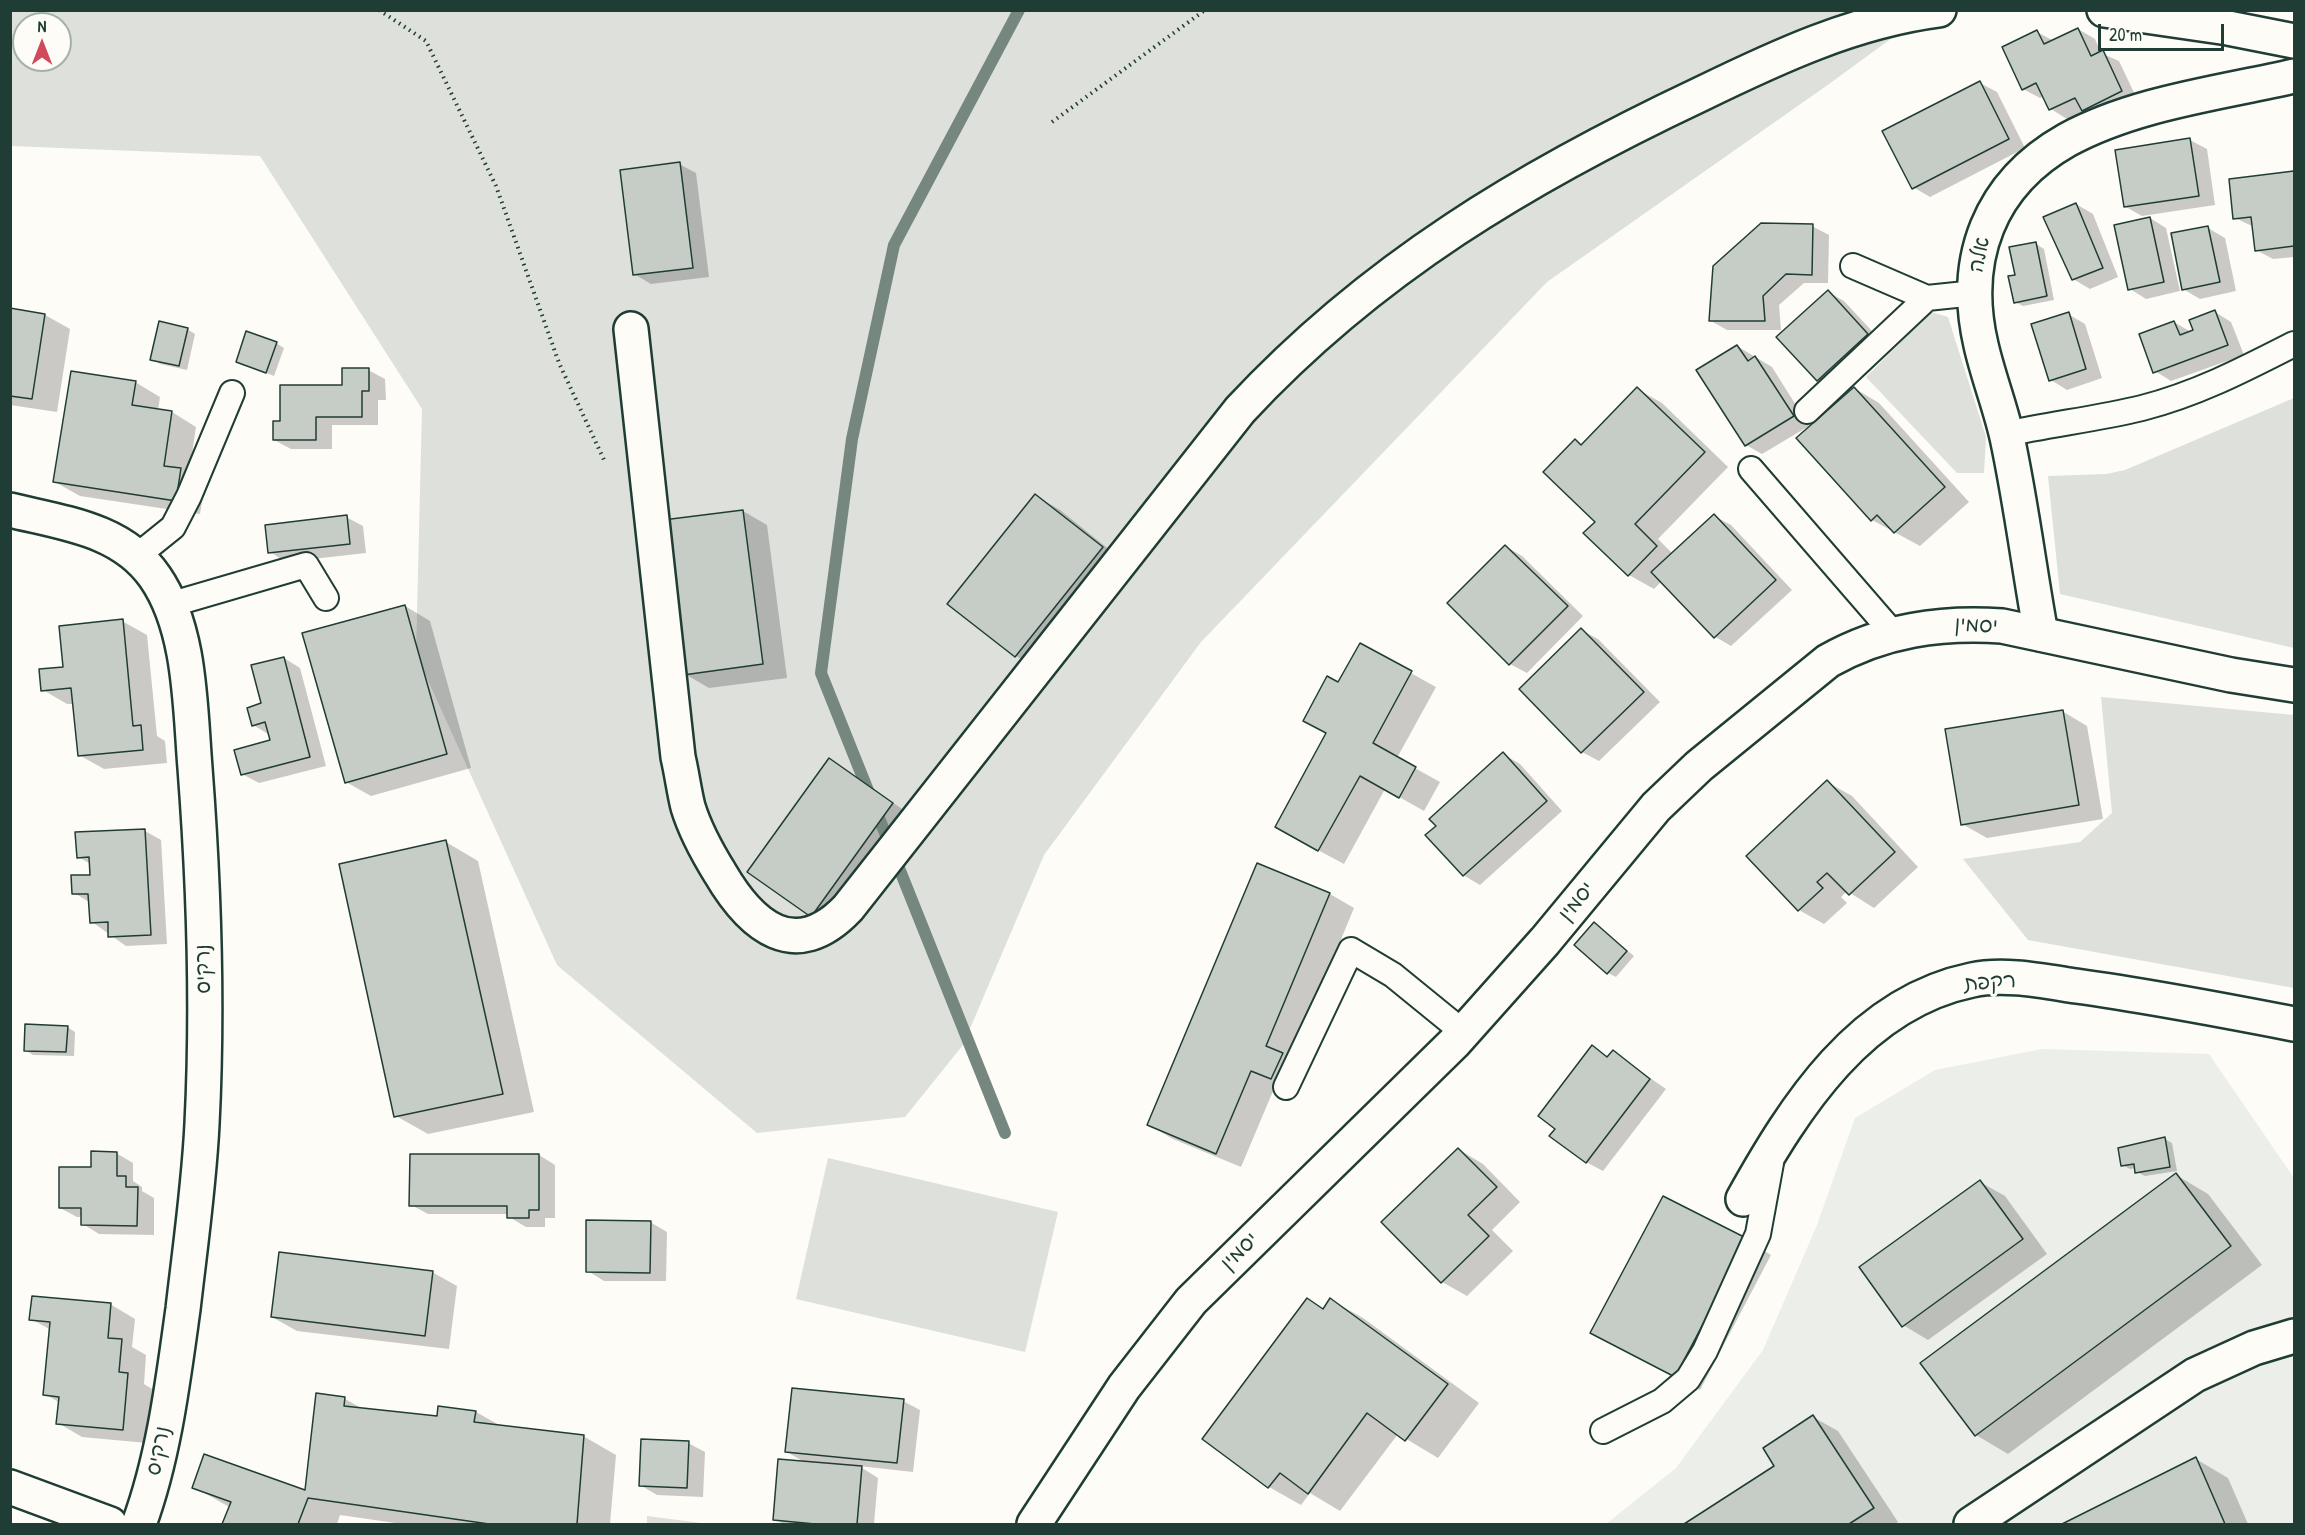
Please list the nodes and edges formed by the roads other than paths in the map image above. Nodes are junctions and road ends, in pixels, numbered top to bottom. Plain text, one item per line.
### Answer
1 (1939, 10) edge
2 (2104, 10) edge
3 (2295, 41) edge
4 (2295, 76) edge
5 (1853, 266) dead end
6 (1975, 294) junction
7 (1928, 298) junction
8 (631, 329) dead end
9 (2295, 344) edge
10 (232, 393) dead end
11 (1807, 411) dead end
12 (2006, 434) junction
13 (1751, 469) dead end
14 (10, 510) edge
15 (138, 556) junction
16 (326, 598) dead end
17 (169, 605) junction
18 (1893, 633) junction
19 (2041, 634) junction
20 (2295, 684) edge
21 (2295, 1024) edge
22 (1463, 1032) junction
23 (1286, 1087) dead end
24 (1774, 1144) junction
25 (1743, 1199) dead end
26 (2295, 1336) edge
27 (1603, 1431) dead end
28 (10, 1487) edge
29 (110, 1524) edge
30 (139, 1524) edge
31 (1034, 1524) edge
32 (1971, 1524) edge

1 - 8 street
2 - 3 street
4 - 6 street, אלה
5 - 7 lane
6 - 7 lane
6 - 12 street, אלה
7 - 11 lane
9 - 12 lane
10 - 15 lane
12 - 19 street, אלה
13 - 18 lane
14 - 15 street, נרקיס
15 - 17 street, נרקיס
16 - 17 lane
17 - 30 street, נרקיס
18 - 19 street, יסמין
18 - 22 street, יסמין
19 - 20 street, יסמין
21 - 24 street, רקפת
22 - 23 lane
22 - 31 street, יסמין
24 - 25 street, רקפת
24 - 27 lane
26 - 32 street
28 - 29 street

